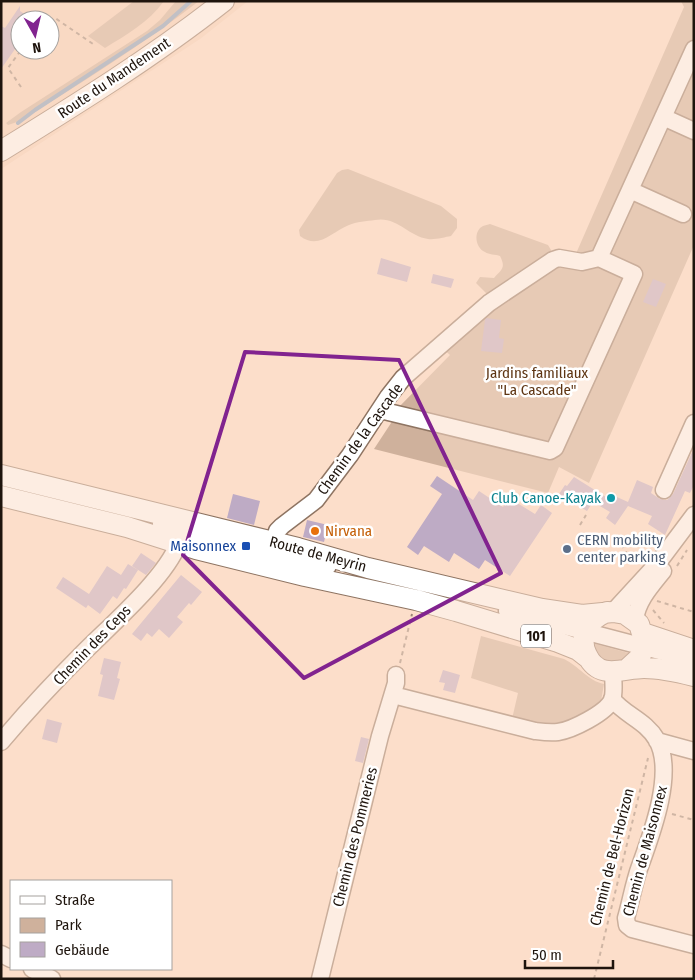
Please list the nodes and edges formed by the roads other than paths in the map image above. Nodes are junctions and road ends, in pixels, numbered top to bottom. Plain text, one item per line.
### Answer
1 (224, 1) edge
2 (694, 49) edge
3 (663, 117) junction
4 (694, 131) edge
5 (1, 151) edge
6 (630, 190) junction
7 (683, 214) dead end
8 (599, 258) junction
9 (380, 410) junction
10 (694, 423) edge
11 (1, 475) edge
12 (1, 484) edge
13 (1, 489) edge
14 (664, 490) dead end
15 (1, 496) edge
16 (694, 515) edge
17 (694, 527) edge
18 (274, 542) junction
19 (178, 544) junction
20 (610, 612) junction
21 (585, 634) junction
22 (641, 638) junction
23 (694, 650) edge
24 (587, 657) junction
25 (694, 660) edge
26 (694, 665) edge
27 (620, 671) junction
28 (396, 675) road end
29 (694, 676) edge
30 (393, 696) junction
31 (612, 699) junction
32 (1, 742) edge
33 (658, 743) junction
34 (694, 751) edge
35 (694, 945) edge
36 (34, 970) edge
37 (52, 979) edge
38 (320, 979) edge

1 - 5 main road, Route du Mandement
2 - 3 street
3 - 4 street
3 - 6 street
6 - 7 street
6 - 8 street
8 - 9 street, Chemin de la Cascade
8 - 9 street
9 - 18 street, Chemin de la Cascade
10 - 14 street
11 - 18 main road, Route de Meyrin / 101
12 - 21 street
13 - 21 street
15 - 19 main road, Route de Meyrin / 101
16 - 20 street
17 - 22 street
18 - 20 main road, Route de Meyrin / 101
19 - 24 main road, Route de Meyrin / 101
19 - 32 street, Chemin des Ceps
20 - 21 main road
20 - 22 main road, Route de Meyrin / 101
21 - 22 street
21 - 24 main road
22 - 23 main road, Route de Meyrin / 101
22 - 25 street
22 - 26 street
22 - 27 main road
24 - 27 main road, Route de Meyrin / 101
27 - 29 main road, Route de Meyrin / 101
27 - 31 street
28 - 30 street, Chemin des Pommeries
30 - 31 street
30 - 38 street, Chemin des Pommeries
31 - 33 street, Chemin de Maisonnex
33 - 34 street
33 - 35 street, Chemin de Maisonnex
36 - 37 street

